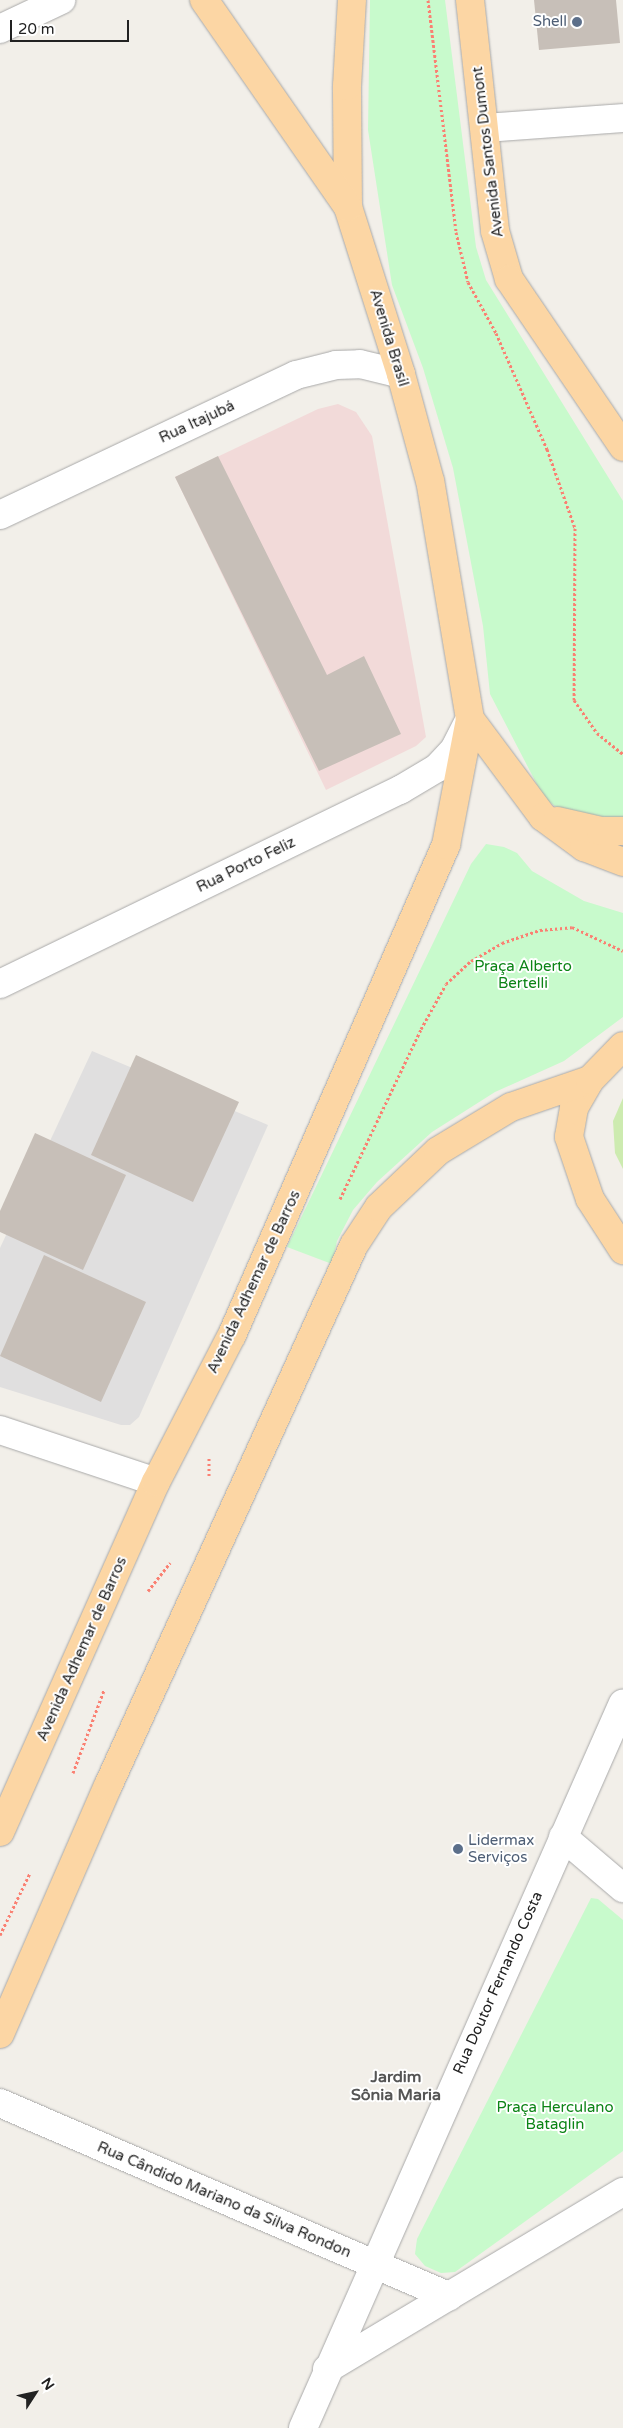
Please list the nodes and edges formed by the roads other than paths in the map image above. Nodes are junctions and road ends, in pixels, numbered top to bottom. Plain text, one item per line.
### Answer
1 (61, 0) edge
2 (204, 0) edge
3 (352, 0) edge
4 (470, 0) edge
5 (0, 29) edge
6 (623, 118) edge
7 (485, 128) junction
8 (348, 208) junction
9 (402, 374) junction
10 (623, 447) edge
11 (0, 515) edge
12 (470, 719) junction
13 (544, 817) junction
14 (623, 831) edge
15 (623, 862) edge
16 (0, 984) edge
17 (623, 1046) edge
18 (623, 1064) edge
19 (590, 1080) junction
20 (623, 1250) edge
21 (0, 1430) edge
22 (156, 1482) junction
23 (623, 1703) edge
24 (0, 1832) edge
25 (563, 1837) junction
26 (623, 1888) edge
27 (0, 2034) edge
28 (0, 2103) edge
29 (623, 2192) edge
30 (374, 2264) junction
31 (450, 2296) junction
32 (327, 2369) junction
33 (303, 2428) edge

1 - 5 street
2 - 8 main road, Avenida Brasil
3 - 8 main road
4 - 7 main road, Avenida Santos Dumont
6 - 7 street
7 - 10 main road, Avenida Santos Dumont
8 - 9 main road, Avenida Brasil
9 - 11 street, Rua Itajubá
9 - 12 main road, Avenida Brasil
12 - 13 main road
12 - 16 street, Rua Porto Feliz
12 - 22 main road, Avenida Adhemar de Barros
13 - 14 main road
13 - 15 main road
17 - 19 main road
18 - 19 main road
19 - 20 main road
19 - 27 main road
21 - 22 street
22 - 24 main road, Avenida Adhemar de Barros
23 - 25 street, Rua Doutor Fernando Costa
25 - 26 street
25 - 30 street, Rua Doutor Fernando Costa
28 - 30 street, Rua Cândido Mariano da Silva Rondon
29 - 31 street
30 - 31 street, Rua Cândido Mariano da Silva Rondon
30 - 32 street, Rua Doutor Fernando Costa
31 - 32 street
32 - 33 street, Rua Doutor Fernando Costa

